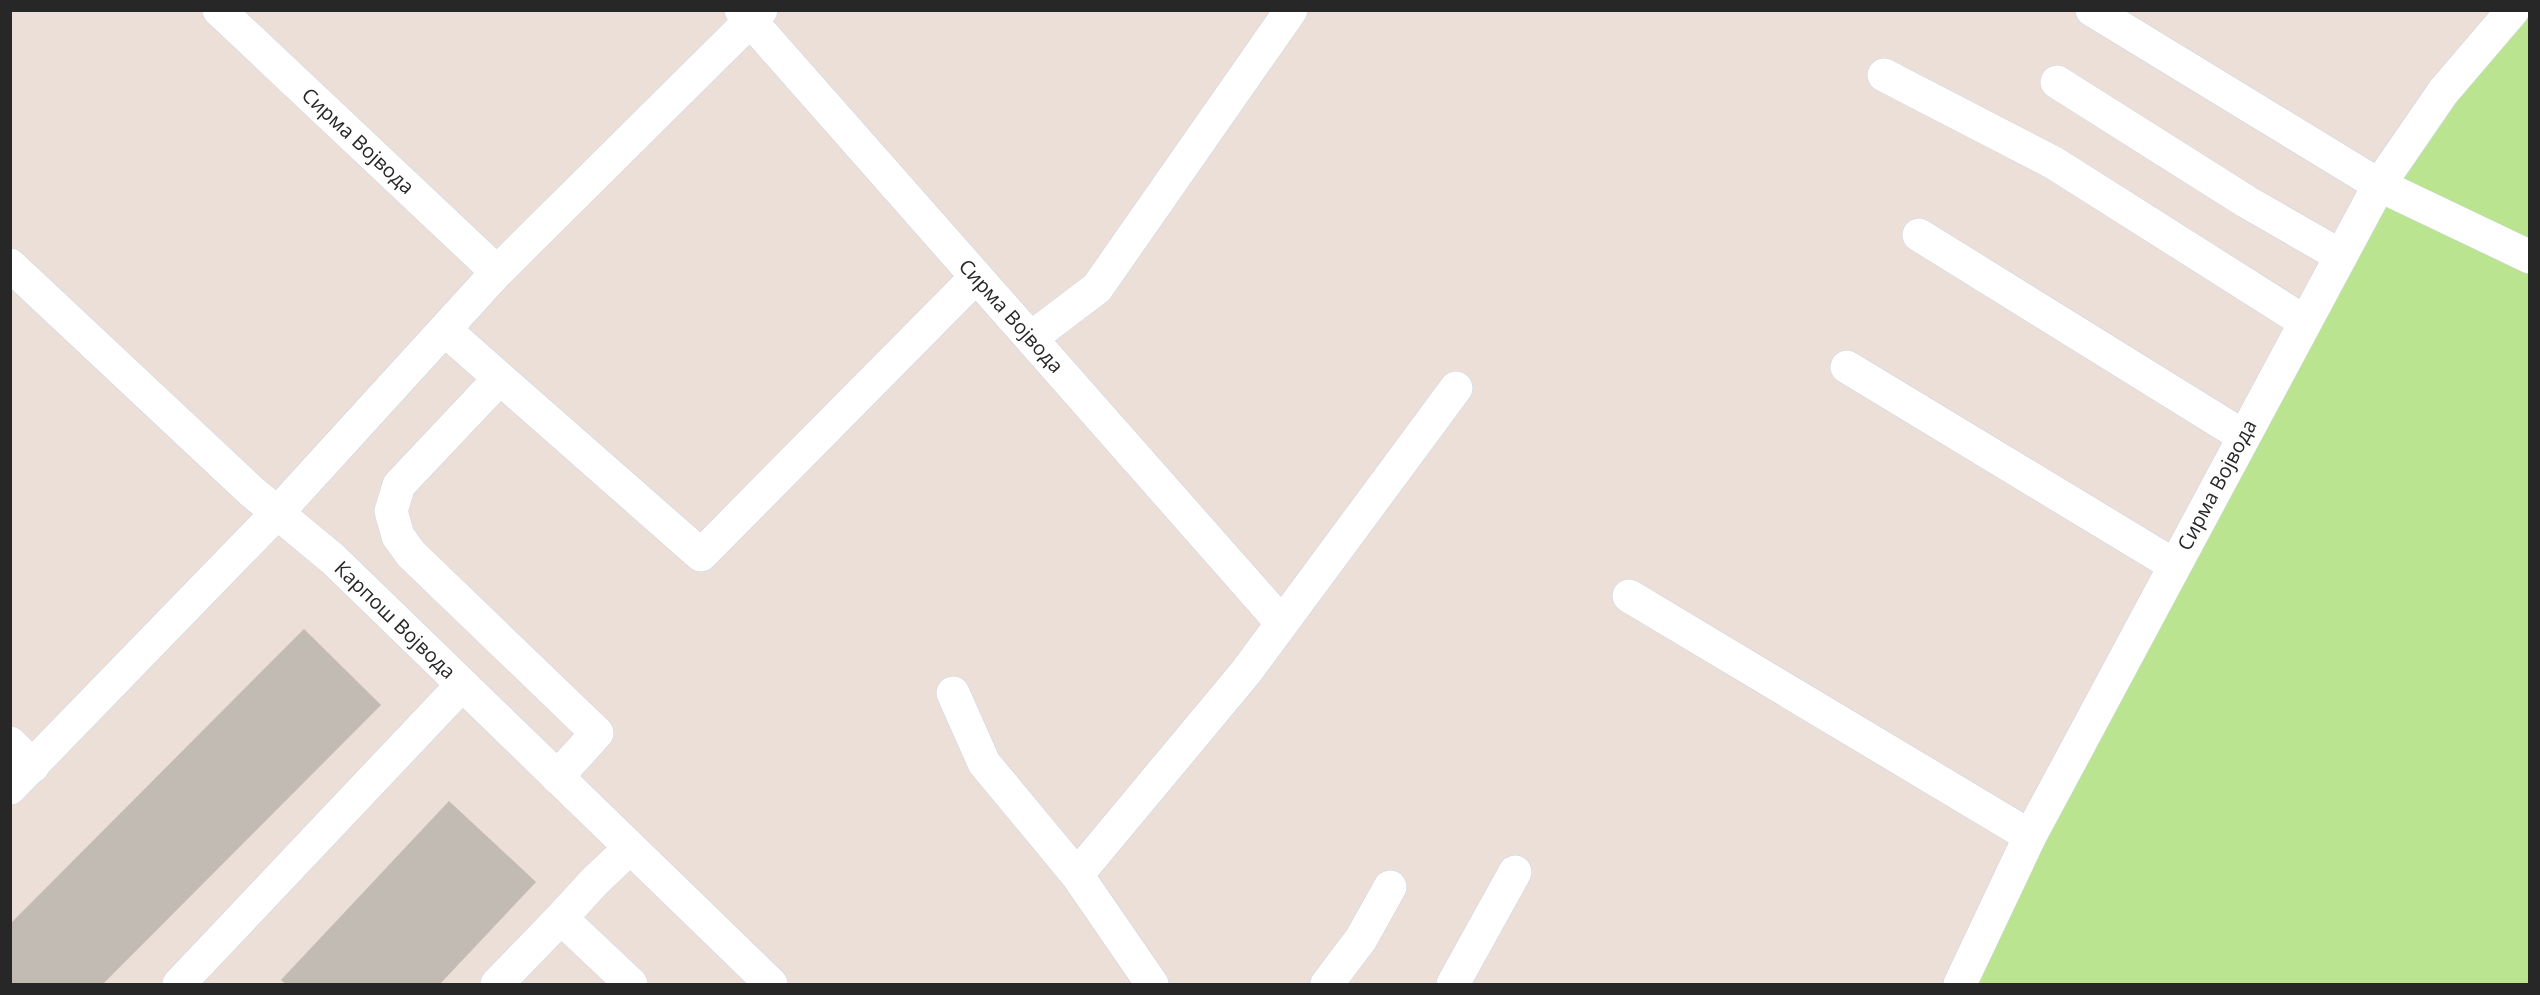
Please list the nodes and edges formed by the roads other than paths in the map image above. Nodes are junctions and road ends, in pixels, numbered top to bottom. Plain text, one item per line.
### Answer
1 (219, 10) edge
2 (1291, 10) edge
3 (2092, 10) edge
4 (2513, 10) edge
5 (751, 14) edge
6 (1884, 75) dead end
7 (2057, 82) dead end
8 (2379, 185) junction
9 (1919, 235) dead end
10 (2341, 256) junction
11 (2529, 257) edge
12 (10, 265) edge
13 (497, 272) junction
14 (976, 277) junction
15 (2305, 322) junction
16 (445, 330) junction
17 (1031, 338) junction
18 (1847, 368) dead end
19 (499, 379) junction
20 (1456, 388) dead end
21 (2243, 436) junction
22 (278, 512) junction
23 (2174, 565) junction
24 (1629, 596) dead end
25 (1281, 622) junction
26 (462, 685) junction
27 (953, 693) dead end
28 (18, 765) edge
29 (557, 777) junction
30 (2030, 836) junction
31 (630, 849) junction
32 (1515, 872) dead end
33 (1077, 875) junction
34 (1390, 887) dead end
35 (561, 918) junction
36 (179, 984) edge
37 (497, 984) edge
38 (631, 984) edge
39 (771, 984) edge
40 (1152, 984) edge
41 (1327, 984) edge
42 (1453, 984) edge
43 (1960, 984) edge

1 - 13 street, Сирма Војвода
2 - 17 street
3 - 8 street
4 - 8 street, Сирма Војвода
5 - 13 street
5 - 14 street, Сирма Војвода
6 - 15 street
7 - 10 street
8 - 10 street, Сирма Војвода
8 - 11 street
9 - 21 street
10 - 15 street, Сирма Војвода
12 - 22 street, Карпош Војвода
13 - 16 street
14 - 17 street, Сирма Војвода
14 - 19 street
15 - 21 street, Сирма Војвода
16 - 19 street
16 - 22 street
17 - 25 street, Сирма Војвода
18 - 23 street
19 - 29 street
20 - 25 street
21 - 23 street, Сирма Војвода
22 - 26 street, Карпош Војвода
22 - 28 street
23 - 30 street, Сирма Војвода
24 - 30 street
25 - 33 street
26 - 29 street, Карпош Војвода
26 - 36 street
27 - 33 street
29 - 31 street, Карпош Војвода
30 - 43 street, Сирма Војвода
31 - 35 street
31 - 39 street, Карпош Војвода
32 - 42 street
33 - 40 street
34 - 41 street
35 - 37 street
35 - 38 street

